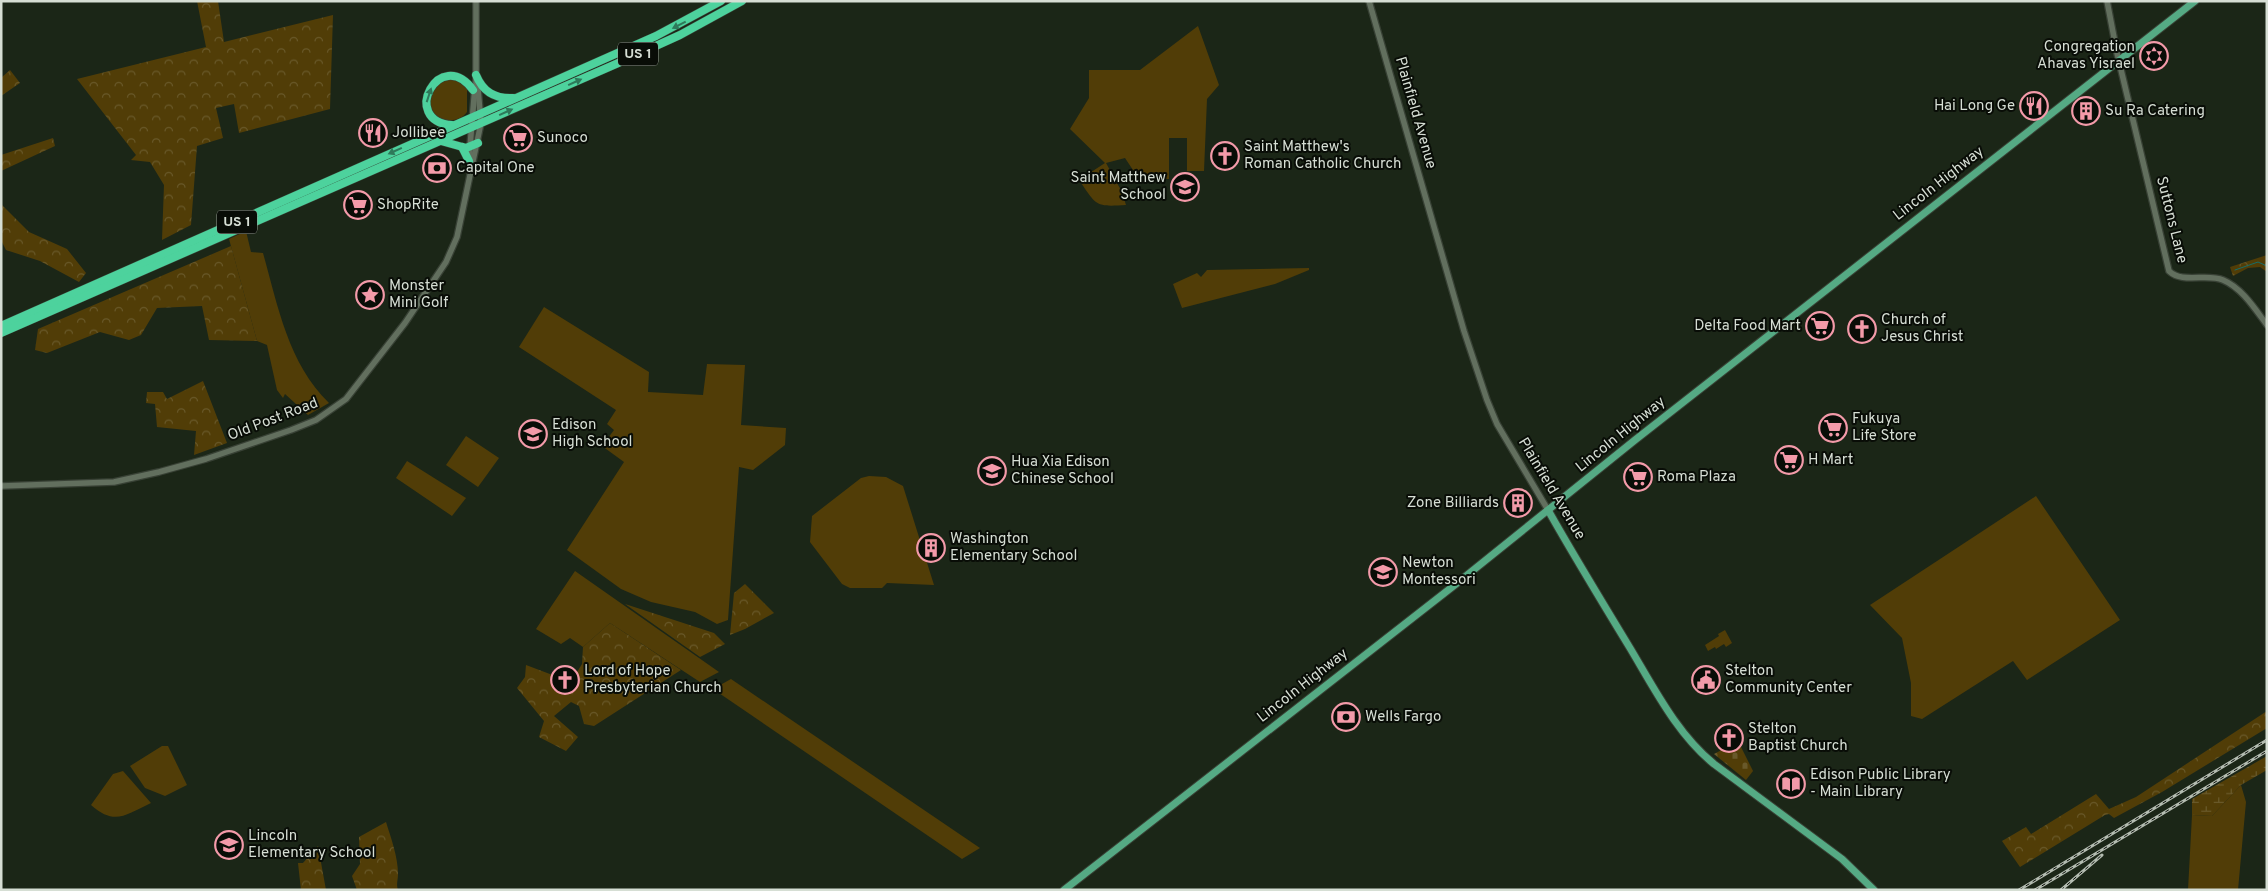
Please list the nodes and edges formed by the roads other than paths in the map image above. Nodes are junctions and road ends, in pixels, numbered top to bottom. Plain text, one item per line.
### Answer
1 (476, 1) edge
2 (721, 1) edge
3 (742, 1) edge
4 (1369, 1) edge
5 (2107, 1) edge
6 (2195, 1) edge
7 (2119, 60) junction
8 (475, 83) junction
9 (515, 98) junction
10 (480, 114) junction
11 (472, 117) junction
12 (481, 123) junction
13 (454, 125) junction
14 (471, 128) junction
15 (441, 141) junction
16 (478, 143) junction
17 (466, 147) junction
18 (470, 165) junction
19 (2267, 325) edge
20 (1, 326) edge
21 (1, 333) edge
22 (1, 486) edge
23 (1548, 510) junction
24 (1064, 890) edge
25 (1874, 890) edge

1 - 8 street, Old Post Road
2 -> 9 highway, US 1
12 -> 3 highway, US 1
4 - 23 street, Plainfield Avenue
5 - 7 street
6 - 7 main road, Lincoln Highway
7 - 19 street, Suttons Lane
7 - 23 main road, Lincoln Highway
8 - 9 highway
8 - 10 street, Old Post Road
8 - 11 street, Old Post Road
13 -> 8 highway
9 - 10 highway, US 1
10 - 11 highway, US 1
10 - 12 street, Old Post Road
11 - 13 highway, US 1
11 - 14 street, Old Post Road
12 - 14 highway, US 1
12 - 16 street, Old Post Road
13 -> 20 highway, US 1
14 - 15 highway, US 1
14 - 17 street, Old Post Road
15 - 17 highway
15 - 21 highway, US 1
16 - 17 highway
16 - 18 street, Old Post Road
17 - 18 highway
18 - 22 street, Old Post Road
23 - 24 main road, Lincoln Highway
23 - 25 main road, Plainfield Avenue

